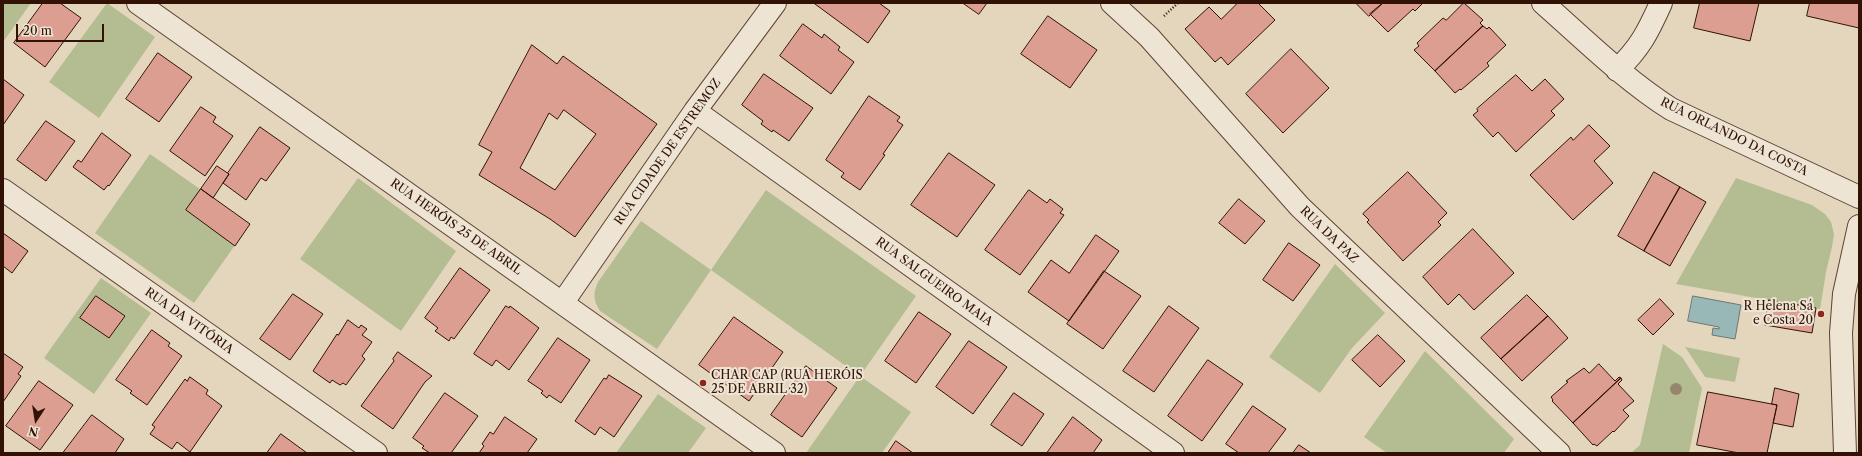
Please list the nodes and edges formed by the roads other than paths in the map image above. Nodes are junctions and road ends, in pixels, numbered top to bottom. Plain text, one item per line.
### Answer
1 (138, 3) edge
2 (774, 3) edge
3 (1112, 3) edge
4 (1544, 3) edge
5 (1661, 3) edge
6 (1617, 70) junction
7 (695, 111) junction
8 (3, 190) edge
9 (1859, 197) edge
10 (1859, 226) edge
11 (563, 302) junction
12 (376, 453) edge
13 (774, 453) edge
14 (1173, 453) edge
15 (1558, 453) edge
16 (1845, 453) edge

1 - 11 street, RUA HERÓIS 25 DE ABRIL
2 - 7 street, RUA CIDADE DE ESTREMOZ
3 - 15 street, RUA DA PAZ
4 - 6 street, RUA ORLANDO DA COSTA
5 - 6 street
6 - 9 street, RUA ORLANDO DA COSTA
7 - 11 street, RUA CIDADE DE ESTREMOZ
7 - 14 street, RUA SALGUEIRO MAIA
8 - 12 street, RUA DA VITÓRIA
10 - 16 street
11 - 13 street, RUA HERÓIS 25 DE ABRIL

